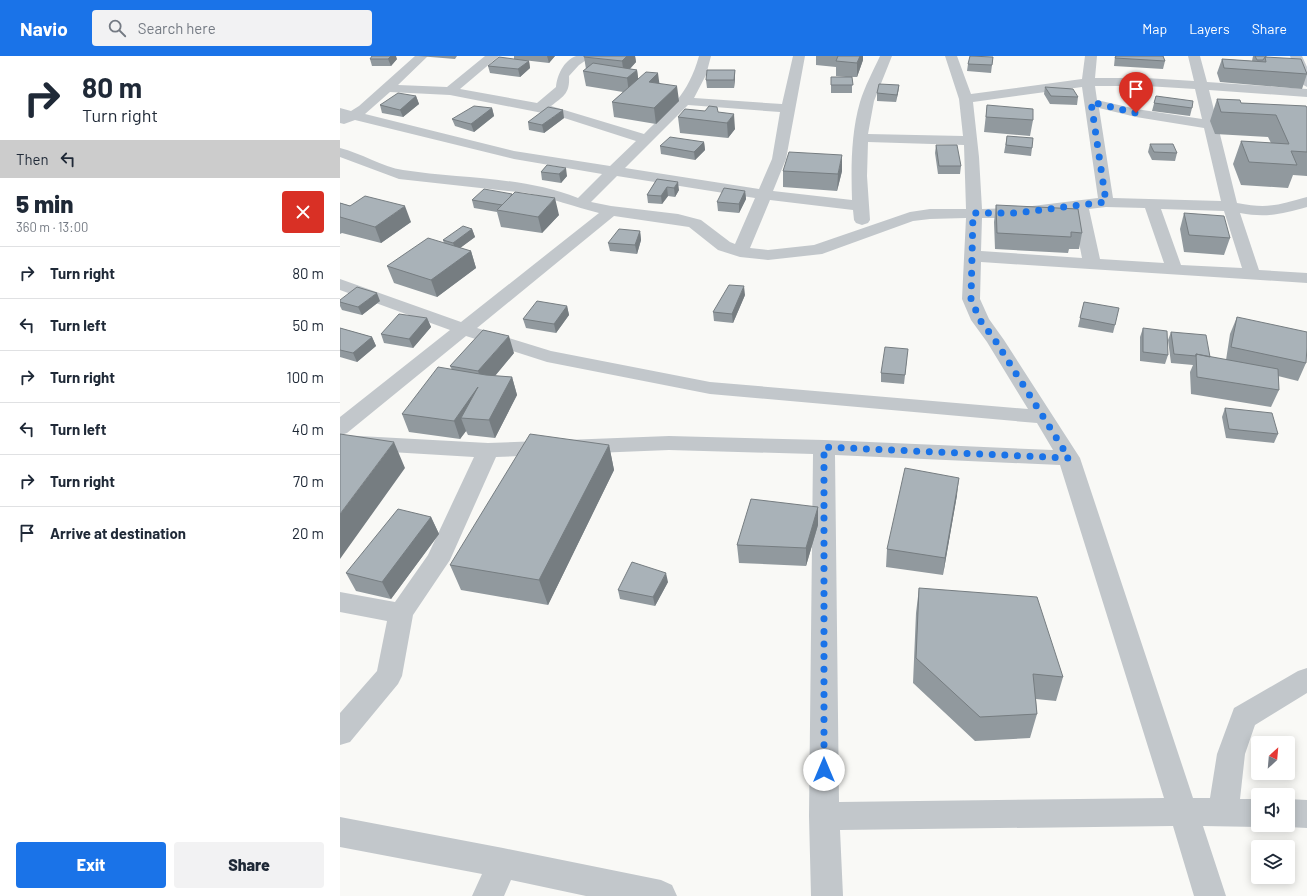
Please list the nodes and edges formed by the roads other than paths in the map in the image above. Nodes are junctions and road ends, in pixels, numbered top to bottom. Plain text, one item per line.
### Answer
1 (422, 56) edge
2 (493, 56) edge
3 (586, 56) edge
4 (706, 56) edge
5 (799, 56) edge
6 (886, 56) edge
7 (951, 56) edge
8 (1091, 56) edge
9 (1194, 56) edge
10 (1296, 56) edge
11 (1088, 82) junction
12 (1307, 83) edge
13 (1200, 86) junction
14 (388, 88) junction
15 (450, 91) junction
16 (1307, 93) edge
17 (966, 99) junction
18 (685, 101) junction
19 (1091, 102) junction
20 (539, 108) junction
21 (788, 109) junction
22 (344, 117) edge
23 (1224, 118) edge
24 (1210, 121) junction
25 (862, 138) junction
26 (646, 139) junction
27 (970, 141) junction
28 (340, 152) edge
29 (613, 172) junction
30 (764, 195) junction
31 (1106, 202) junction
32 (1307, 202) edge
33 (580, 204) junction
34 (1152, 204) junction
35 (1080, 205) junction
36 (861, 206) junction
37 (1230, 206) junction
38 (611, 211) junction
39 (973, 213) junction
40 (864, 234) junction
41 (740, 252) junction
42 (972, 256) junction
43 (1092, 264) junction
44 (1174, 269) junction
45 (1252, 274) junction
46 (1307, 278) edge
47 (340, 284) edge
48 (463, 330) junction
49 (1043, 417) junction
50 (340, 428) edge
51 (340, 442) edge
52 (824, 447) junction
53 (488, 450) junction
54 (1069, 458) junction
55 (340, 602) edge
56 (401, 613) junction
57 (1307, 679) edge
58 (340, 734) edge
59 (1182, 812) junction
60 (1223, 812) junction
61 (1251, 813) edge
62 (1295, 813) edge
63 (1307, 814) edge
64 (824, 816) junction
65 (340, 832) edge
66 (503, 862) junction
67 (626, 892) edge
68 (488, 896) edge
69 (661, 896) edge
70 (827, 896) edge
71 (1210, 896) edge

1 - 14 street
2 - 15 street
3 - 20 street
4 - 18 street
5 - 21 street
6 - 25 street
7 - 17 street
8 - 11 street
9 - 13 street
10 - 12 street
11 - 13 street
11 - 17 street
11 - 19 street
13 - 16 street
13 - 24 street
14 - 15 street
14 - 22 street
15 - 20 street
17 - 27 street
18 - 21 street
18 - 26 street
19 - 24 street
19 - 31 street
20 - 26 street
21 - 30 street
22 - 29 street
23 - 24 street
24 - 37 street
25 - 27 street
25 - 36 street
26 - 29 street
27 - 39 street
28 - 33 street
29 - 30 street
29 - 33 street
30 - 36 street
30 - 41 street
31 - 34 street
31 - 35 street
32 - 37 street
33 - 38 street
34 - 37 street
34 - 44 street
35 - 39 street
35 - 43 street
36 - 40 street
37 - 45 street
38 - 41 street
38 - 48 street
39 - 40 street
39 - 42 street
40 - 41 street
42 - 43 street
42 - 49 street
43 - 44 street
44 - 45 street
45 - 46 street
47 - 48 street
48 - 49 street
48 - 50 street
49 - 54 street
51 - 53 street
52 - 53 street
52 - 54 street
52 - 64 street
53 - 56 street
54 - 59 street
55 - 56 street
56 - 58 street
57 - 60 street
59 - 60 street
59 - 64 street
59 - 71 street
60 - 61 street
62 - 63 street
64 - 70 street
65 - 66 street
66 - 67 street
66 - 68 street
67 - 69 street

